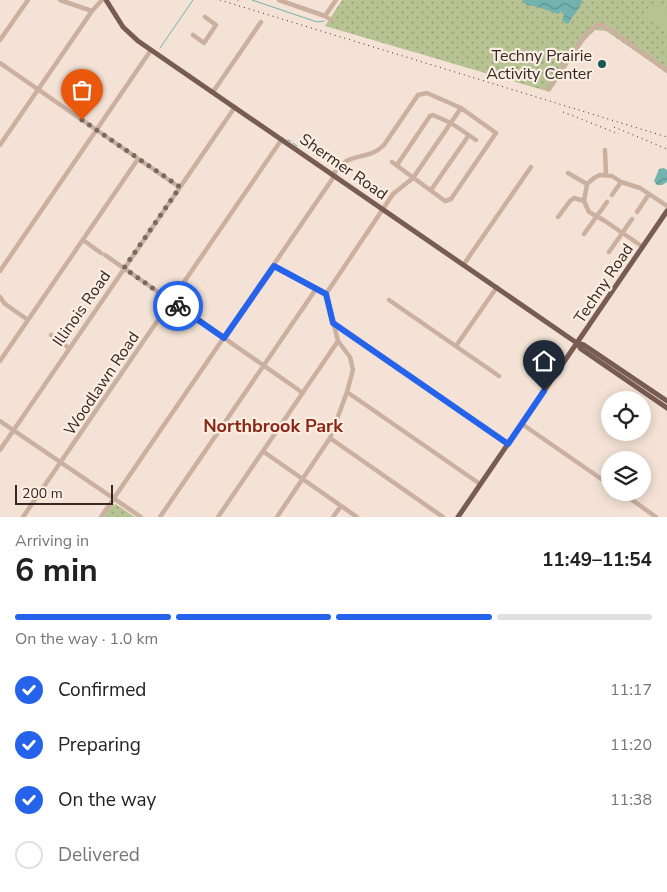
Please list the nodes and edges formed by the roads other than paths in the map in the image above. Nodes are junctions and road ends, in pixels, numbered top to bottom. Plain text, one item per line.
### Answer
1 (28, 0) edge
2 (60, 0) edge
3 (104, 0) edge
4 (280, 0) edge
5 (336, 0) edge
6 (92, 11) junction
7 (324, 16) junction
8 (205, 17) dead end
9 (331, 20) dead end
10 (261, 22) dead end
11 (193, 35) dead end
12 (0, 40) edge
13 (151, 50) junction
14 (0, 63) edge
15 (667, 71) edge
16 (548, 88) dead end
17 (38, 89) junction
18 (213, 92) junction
19 (235, 107) junction
20 (461, 108) junction
21 (451, 123) junction
22 (96, 130) junction
23 (469, 135) junction
24 (282, 139) junction
25 (476, 140) dead end
26 (0, 145) edge
27 (605, 150) dead end
28 (138, 159) junction
29 (531, 167) dead end
30 (568, 173) dead end
31 (334, 175) junction
32 (606, 175) junction
33 (413, 178) junction
34 (621, 182) junction
35 (587, 184) junction
36 (180, 187) junction
37 (431, 190) junction
38 (612, 194) dead end
39 (649, 194) junction
40 (584, 201) junction
41 (607, 202) dead end
42 (667, 206) edge
43 (383, 209) junction
44 (667, 211) edge
45 (637, 212) dead end
46 (558, 216) dead end
47 (596, 217) junction
48 (632, 219) dead end
49 (622, 233) junction
50 (584, 234) dead end
51 (83, 240) junction
52 (643, 247) junction
53 (609, 252) dead end
54 (464, 264) junction
55 (274, 266) junction
56 (124, 268) junction
57 (0, 270) edge
58 (497, 287) junction
59 (316, 289) junction
60 (326, 294) junction
61 (0, 297) edge
62 (389, 300) dead end
63 (172, 301) junction
64 (28, 320) junction
65 (333, 323) junction
66 (51, 335) dead end
67 (224, 338) junction
68 (338, 341) junction
69 (577, 343) junction
70 (456, 346) junction
71 (69, 348) junction
72 (0, 361) edge
73 (264, 365) junction
74 (499, 376) dead end
75 (347, 392) junction
76 (303, 393) junction
77 (667, 401) edge
78 (667, 408) edge
79 (0, 421) edge
80 (522, 424) junction
81 (14, 430) junction
82 (330, 438) junction
83 (508, 444) junction
84 (0, 450) edge
85 (264, 452) junction
86 (61, 463) junction
87 (601, 479) edge
88 (304, 480) junction
89 (480, 484) junction
90 (113, 499) junction
91 (634, 501) edge
92 (341, 506) junction
93 (23, 517) edge
94 (101, 517) edge
95 (141, 517) edge
96 (160, 517) edge
97 (218, 517) edge
98 (277, 517) edge
99 (333, 517) edge
100 (358, 517) edge
101 (443, 517) edge
102 (458, 517) edge
103 (656, 517) edge

1 - 12 street
2 - 6 street
3 - 6 street
3 - 13 main road, Shermer Road
4 - 7 street
5 - 7 street
6 - 17 street
7 - 9 street
8 - 11 street
10 - 18 street
13 - 18 main road, Shermer Road
13 - 22 street
14 - 17 street
15 - 16 street
17 - 22 street
17 - 26 street
18 - 19 main road, Shermer Road
19 - 24 main road, Shermer Road
19 - 36 street, Illinois Road
20 - 21 street
20 - 31 street
20 - 37 street
21 - 23 street
21 - 33 street
21 - 33 street
22 - 28 street
22 - 57 street
23 - 25 street
23 - 37 street
24 - 31 main road, Shermer Road
24 - 63 street, Woodlawn Road
27 - 32 street
28 - 36 street
28 - 51 street
29 - 54 street
30 - 35 street
31 - 43 main road, Shermer Road
31 - 55 street
32 - 34 street
32 - 35 street
33 - 37 street
33 - 43 street
34 - 38 street
34 - 39 street
35 - 40 street
36 - 56 street, Illinois Road
39 - 42 street
39 - 45 street
40 - 46 street
40 - 47 street
41 - 47 street
43 - 54 main road, Shermer Road
43 - 60 street
44 - 52 main road, Techny Road
47 - 49 street
47 - 50 street
48 - 49 street
49 - 52 street
49 - 53 street
51 - 56 street
51 - 64 street
52 - 69 main road, Techny Road
54 - 58 main road, Shermer Road
55 - 59 street
55 - 67 street
56 - 63 street
56 - 71 street, Illinois Road
58 - 69 main road, Shermer Road
58 - 70 street
59 - 60 street
59 - 73 street
60 - 65 street
61 - 64 street
62 - 70 street
63 - 67 street
63 - 86 street, Woodlawn Road
64 - 72 street
65 - 68 street
65 - 83 street
66 - 71 street
67 - 73 street
67 - 90 street
68 - 75 street
68 - 76 street
69 - 77 main road, Shermer Road
69 - 78 main road, Shermer Road
69 - 80 main road, Techny Road
70 - 74 street
71 - 81 street, Illinois Road
73 - 76 street
73 - 96 street
75 - 82 street
75 - 89 street
76 - 85 street
79 - 81 street
80 - 83 main road, Techny Road
80 - 87 street
81 - 84 street, Illinois Road
81 - 86 street
82 - 88 street
82 - 101 street
83 - 89 main road, Techny Road
85 - 88 street
85 - 97 street
86 - 90 street
86 - 93 street, Woodlawn Road
88 - 92 street
88 - 98 street
89 - 102 main road, Techny Road
90 - 94 street
90 - 95 street
91 - 103 street
92 - 99 street
92 - 100 street

